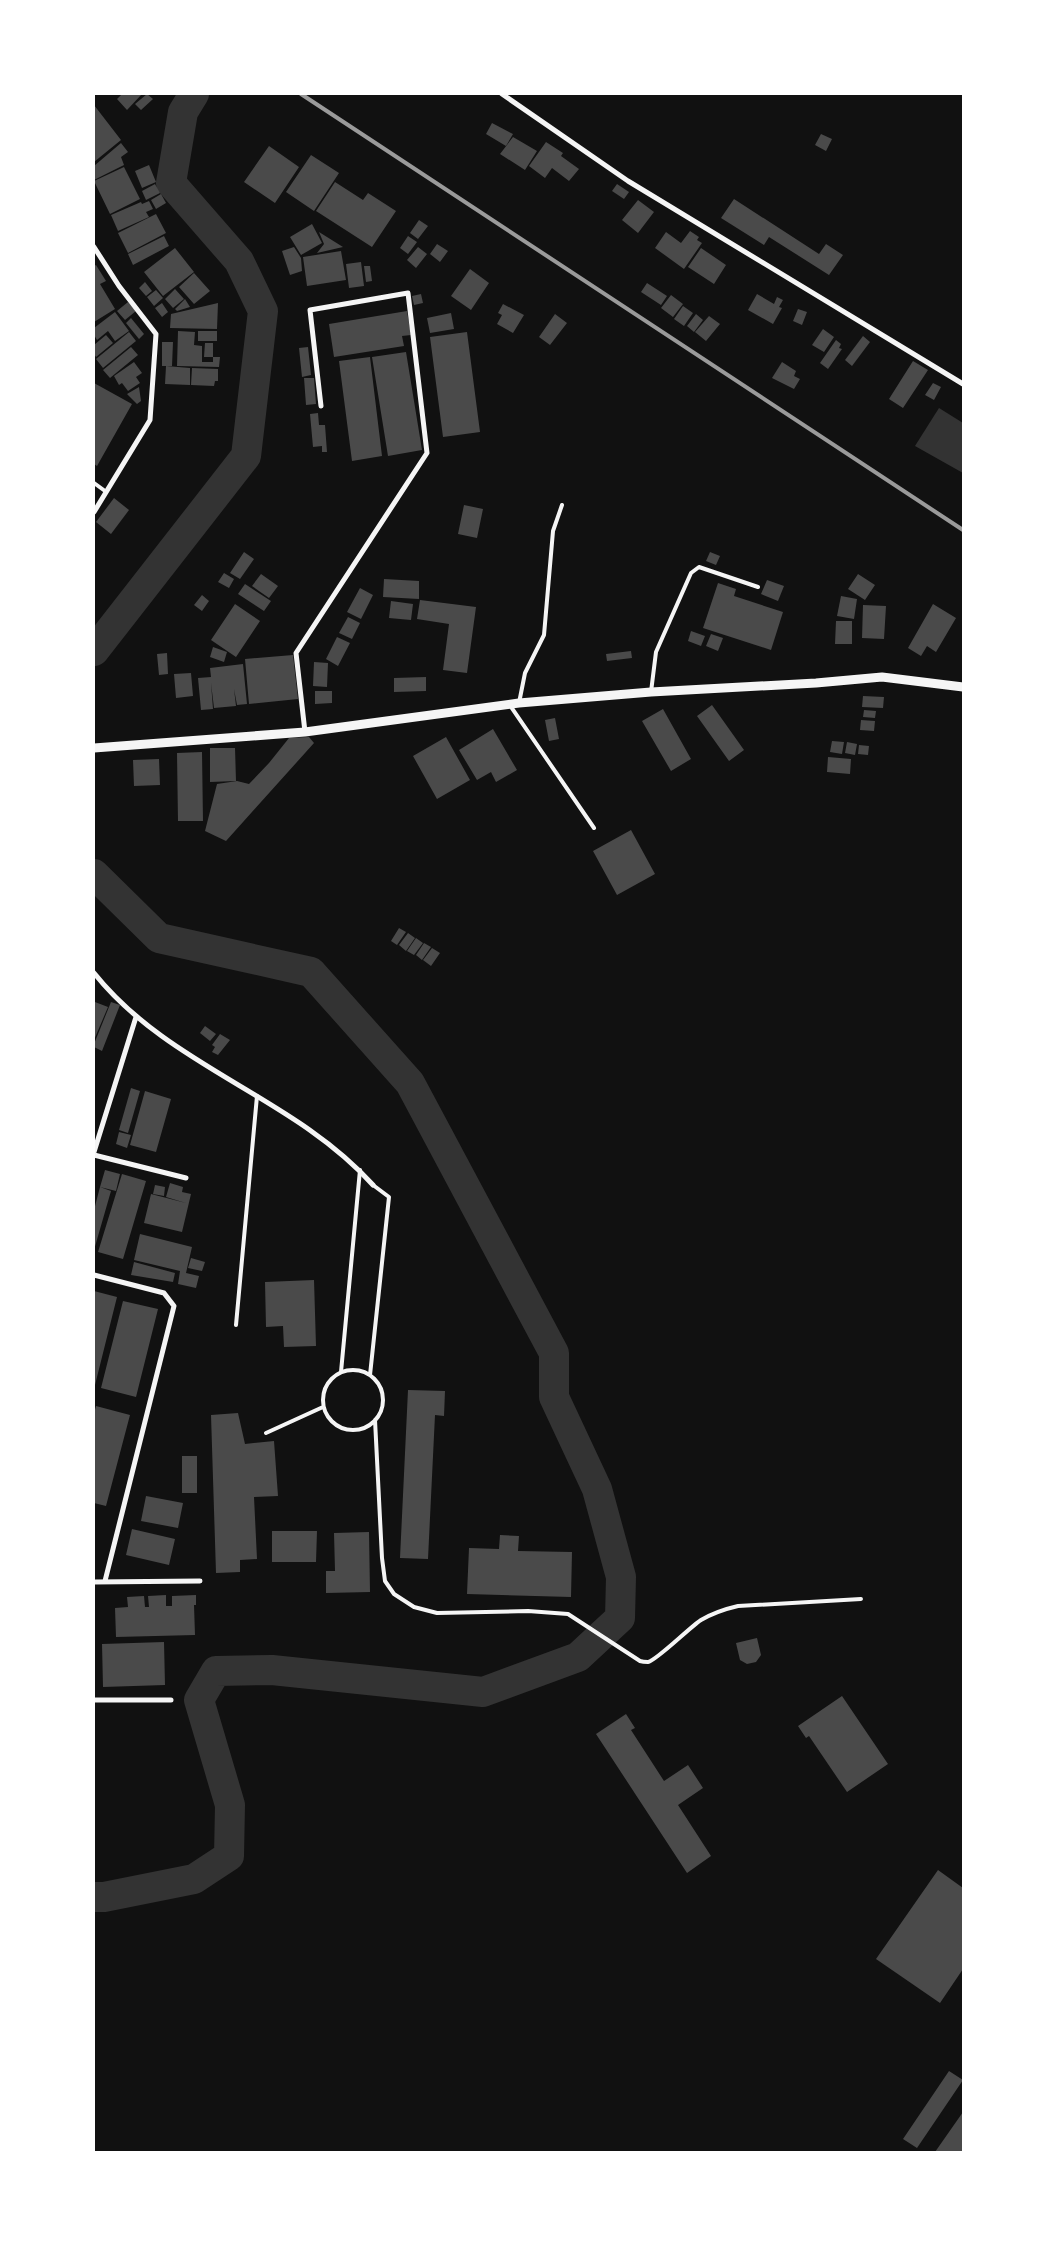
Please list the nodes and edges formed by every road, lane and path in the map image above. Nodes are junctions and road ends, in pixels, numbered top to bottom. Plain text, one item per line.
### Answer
1 (502, 94) edge
2 (94, 247) edge
3 (963, 384) edge
4 (321, 406) dead end
5 (94, 483) edge
6 (105, 491) junction
7 (562, 505) dead end
8 (94, 512) edge
9 (758, 586) dead end
10 (963, 687) edge
11 (651, 692) junction
12 (519, 702) junction
13 (508, 704) junction
14 (305, 732) junction
15 (97, 748) edge
16 (594, 828) dead end
17 (94, 973) edge
18 (136, 1017) junction
19 (257, 1096) junction
20 (94, 1154) edge
21 (360, 1170) junction
22 (186, 1178) dead end
23 (373, 1185) joint
24 (94, 1274) edge
25 (236, 1325) dead end
26 (341, 1372) junction
27 (370, 1375) junction
28 (323, 1407) junction
29 (375, 1420) junction
30 (266, 1432) dead end
31 (105, 1581) junction
32 (200, 1581) dead end
33 (94, 1582) edge
34 (861, 1599) dead end
35 (94, 1700) edge
36 (172, 1700) dead end

1 - 3 street
2 - 6 street
4 - 14 street
5 - 6 lane
6 - 8 street
7 - 12 lane
9 - 11 lane
10 - 11 street
11 - 12 street
12 - 13 street
13 - 14 street
13 - 16 lane
14 - 15 street
17 - 18 street
18 - 19 street
18 - 20 street
19 - 21 street
19 - 25 lane
20 - 22 street
21 - 23 street
21 - 26 lane
23 - 27 lane
24 - 31 street
26 - 27 lane
26 - 28 lane
27 - 29 lane
28 - 29 lane
28 - 30 lane
29 - 34 lane
31 - 32 street
31 - 33 street
35 - 36 street

